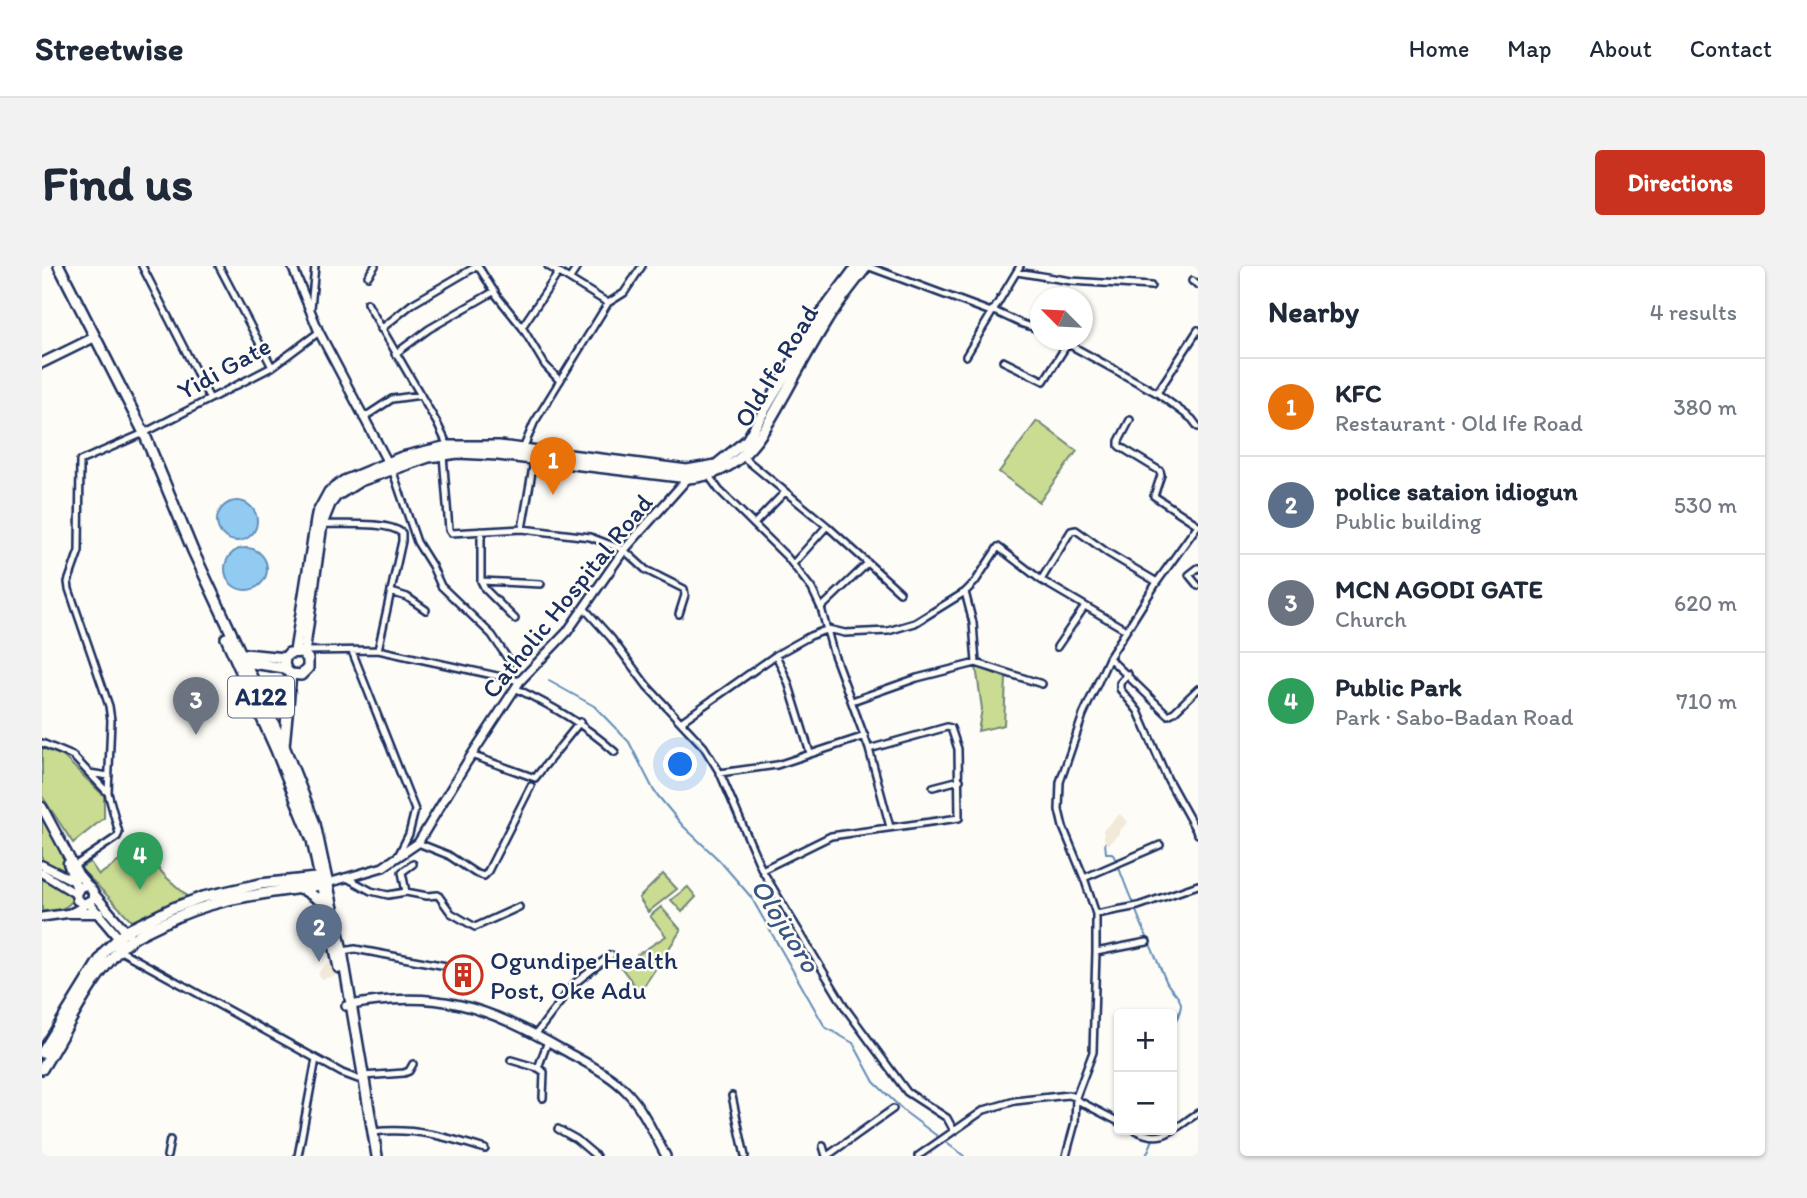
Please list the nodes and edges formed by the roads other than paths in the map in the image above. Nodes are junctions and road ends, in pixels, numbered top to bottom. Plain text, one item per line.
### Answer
1 (52, 266) edge
2 (59, 266) edge
3 (142, 266) edge
4 (219, 266) edge
5 (292, 266) edge
6 (315, 266) edge
7 (375, 266) edge
8 (478, 266) edge
9 (548, 266) edge
10 (578, 266) edge
11 (642, 266) edge
12 (857, 266) edge
13 (867, 266) edge
14 (1019, 269) edge
15 (559, 272) junction
16 (368, 276) dead end
17 (570, 278) junction
18 (1151, 286) dead end
19 (495, 291) junction
20 (367, 303) dead end
21 (608, 303) junction
22 (310, 310) junction
23 (992, 311) junction
24 (1030, 326) edge
25 (522, 327) junction
26 (382, 329) junction
27 (1198, 330) edge
28 (319, 332) junction
29 (93, 338) junction
30 (1064, 350) edge
31 (1080, 350) edge
32 (395, 354) junction
33 (966, 356) dead end
34 (1003, 361) dead end
35 (42, 363) edge
36 (272, 367) junction
37 (560, 381) junction
38 (1157, 393) junction
39 (421, 395) junction
40 (209, 399) junction
41 (363, 418) junction
42 (1130, 420) dead end
43 (1198, 426) edge
44 (141, 434) junction
45 (446, 450) junction
46 (523, 450) junction
47 (498, 451) junction
48 (743, 457) junction
49 (534, 461) junction
50 (390, 466) junction
51 (709, 476) junction
52 (688, 478) junction
53 (785, 492) junction
54 (755, 523) junction
55 (323, 524) junction
56 (1198, 525) edge
57 (827, 526) junction
58 (522, 529) junction
59 (481, 531) junction
60 (624, 550) junction
61 (793, 564) junction
62 (867, 564) junction
63 (1198, 568) edge
64 (1041, 580) junction
65 (481, 581) junction
66 (1157, 582) junction
67 (541, 584) dead end
68 (1198, 586) edge
69 (391, 592) junction
70 (900, 592) dead end
71 (965, 592) junction
72 (1085, 606) junction
73 (584, 608) junction
74 (821, 608) junction
75 (426, 610) dead end
76 (679, 614) dead end
77 (515, 619) dead end
78 (828, 629) junction
79 (1126, 630) junction
80 (1058, 647) dead end
81 (378, 650) junction
82 (352, 651) junction
83 (301, 652) junction
84 (776, 655) junction
85 (238, 658) junction
86 (1109, 658) junction
87 (510, 662) dead end
88 (976, 663) junction
89 (287, 667) junction
90 (1128, 674) junction
91 (520, 681) junction
92 (1042, 684) dead end
93 (514, 688) junction
94 (1198, 689) edge
95 (852, 702) junction
96 (682, 721) junction
97 (580, 723) junction
98 (865, 736) junction
99 (42, 743) edge
100 (284, 746) junction
101 (869, 750) junction
102 (615, 751) dead end
103 (810, 753) junction
104 (471, 755) junction
105 (89, 773) junction
106 (720, 773) junction
107 (109, 776) junction
108 (960, 780) junction
109 (531, 786) dead end
110 (933, 787) dead end
111 (108, 793) junction
112 (42, 807) edge
113 (42, 814) edge
114 (890, 827) junction
115 (1198, 834) edge
116 (418, 843) junction
117 (1160, 845) dead end
118 (315, 852) junction
119 (396, 860) junction
120 (413, 864) dead end
121 (42, 866) edge
122 (74, 866) junction
123 (762, 870) junction
124 (42, 873) edge
125 (345, 877) junction
126 (1084, 878) junction
127 (326, 880) junction
128 (297, 884) junction
129 (1198, 886) edge
130 (78, 889) junction
131 (406, 892) junction
132 (94, 894) junction
133 (88, 903) junction
134 (326, 904) junction
135 (519, 907) dead end
136 (69, 913) junction
137 (99, 913) junction
138 (1096, 914) junction
139 (42, 916) edge
140 (124, 940) junction
141 (1147, 942) dead end
142 (342, 951) junction
143 (1096, 951) junction
144 (611, 956) dead end
145 (457, 968) dead end
146 (348, 1005) junction
147 (66, 1021) junction
148 (536, 1034) junction
149 (548, 1041) junction
150 (42, 1053) edge
151 (316, 1059) junction
152 (511, 1060) dead end
153 (413, 1063) dead end
154 (538, 1068) junction
155 (42, 1069) edge
156 (361, 1077) junction
157 (732, 1096) dead end
158 (543, 1098) dead end
159 (1077, 1098) junction
160 (893, 1109) dead end
161 (1198, 1113) edge
162 (1114, 1119) edge
163 (1177, 1127) edge
164 (558, 1129) dead end
165 (373, 1132) junction
166 (951, 1133) junction
167 (170, 1140) dead end
168 (823, 1146) dead end
169 (485, 1149) dead end
170 (167, 1156) edge
171 (298, 1156) edge
172 (371, 1156) edge
173 (377, 1156) edge
174 (596, 1156) edge
175 (666, 1156) edge
176 (745, 1156) edge
177 (827, 1156) edge
178 (919, 1156) edge
179 (1066, 1156) edge

1 - 29 main road, A122
2 - 29 main road, A122
3 - 40 street
4 - 36 street
5 - 22 street
6 - 22 street
7 - 16 street
8 - 19 street
8 - 26 street
9 - 15 street
10 - 17 street
11 - 21 street
12 - 46 main road, Old Ife Road
13 - 23 street
13 - 48 main road, Old Ife Road
14 - 18 street
14 - 23 street
15 - 17 street
15 - 25 street
17 - 21 street
19 - 25 street
19 - 32 street
20 - 26 street
21 - 37 street
22 - 28 street
23 - 24 street
23 - 33 street
25 - 37 street
26 - 32 street
27 - 38 street
28 - 36 street, Yidi Gate
28 - 41 street
29 - 35 main road
29 - 44 main road, A122
30 - 34 street
31 - 38 street
32 - 39 street
36 - 40 street, Yidi Gate
37 - 46 street
38 - 43 street
39 - 41 street
39 - 45 street
40 - 44 street, Yidi Gate
41 - 50 street
42 - 56 street
44 - 85 main road, A122
44 - 107 street, Yidi Gate
45 - 47 main road, Old Ife Road
45 - 50 main road, Old Ife Road
45 - 59 street
46 - 47 main road, Old Ife Road
47 - 49 main road, Old Ife Road
48 - 51 main road, Old Ife Road
48 - 53 street
49 - 52 main road, Old Ife Road
49 - 58 street
50 - 55 main road, Old Ife Road
50 - 83 main road, Old Ife Road
50 - 87 street
51 - 52 main road, Old Ife Road
51 - 54 street
52 - 60 street, Catholic Hospital Road
53 - 54 street
53 - 57 street
54 - 61 street
55 - 69 street
55 - 83 main road, Old Ife Road
56 - 66 street
57 - 61 street
57 - 62 street
58 - 59 street
58 - 60 street
59 - 65 street
60 - 73 street, Catholic Hospital Road
60 - 76 street
61 - 74 street
62 - 70 street
62 - 74 street
63 - 68 street
64 - 66 street
64 - 71 street
64 - 72 street
65 - 67 street
65 - 77 street
66 - 79 street
69 - 75 street
69 - 81 street
71 - 78 street
71 - 88 street
72 - 79 street
72 - 80 street
73 - 91 street, Catholic Hospital Road
73 - 96 street
74 - 78 street
78 - 84 street
78 - 95 street
79 - 86 street
81 - 82 street
81 - 91 street
82 - 83 street
82 - 119 street
83 - 89 main road
83 - 89 main road, Old Ife Road
84 - 96 street
84 - 103 street
85 - 89 main road
85 - 100 main road, A122
85 - 118 main road, A122
86 - 90 street
86 - 126 street
88 - 92 street
88 - 95 street
89 - 100 main road, Old Ife Road
90 - 94 street
90 - 115 street
91 - 93 street, Catholic Hospital Road
93 - 97 street
93 - 104 street, Catholic Hospital Road
95 - 98 street
96 - 106 street
97 - 102 street
97 - 104 street
98 - 101 street
98 - 103 street
99 - 105 street
100 - 127 main road, A122
101 - 108 street
101 - 114 street
103 - 106 street
104 - 116 street, Catholic Hospital Road
105 - 107 street
105 - 111 street
106 - 123 street
107 - 111 street
108 - 110 street
108 - 114 street
109 - 116 street
111 - 122 street
112 - 122 main road
113 - 130 main road
114 - 123 street
116 - 119 street, Catholic Hospital Road
117 - 126 street
118 - 127 main road, A122
118 - 128 main road
119 - 125 street, Catholic Hospital Road
120 - 131 street
121 - 130 street
122 - 130 main road
123 - 166 street
124 - 130 street
125 - 127 street, Catholic Hospital Road
125 - 131 street
126 - 138 street
127 - 128 main road
127 - 134 main road, A122
127 - 142 main road, A122
128 - 134 main road
128 - 140 main road
129 - 138 street
130 - 132 main road
130 - 133 main road
130 - 136 street
131 - 135 street
132 - 133 main road
132 - 140 main road
133 - 136 street
133 - 137 main road
134 - 146 main road, A122
136 - 137 main road
136 - 139 street
137 - 140 main road
138 - 143 street
140 - 147 main road
140 - 151 street
141 - 143 street
142 - 145 street
142 - 146 main road, A122
143 - 159 street
144 - 148 street
146 - 148 street
146 - 156 main road, A122
147 - 150 main road
147 - 155 main road
148 - 149 street
149 - 154 street
149 - 175 street
151 - 156 street
151 - 171 street
152 - 154 street
153 - 156 street
154 - 158 street
156 - 165 main road, A122
156 - 172 main road, A122
157 - 176 street
159 - 162 street
159 - 166 street
159 - 179 street
160 - 177 street
161 - 163 street
164 - 174 street
165 - 169 street
165 - 173 main road, A122
166 - 178 street
167 - 170 street
168 - 177 street

